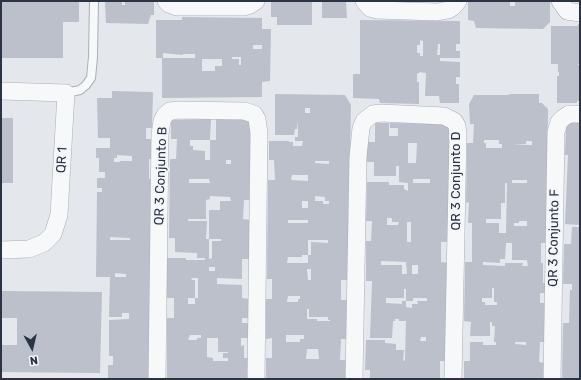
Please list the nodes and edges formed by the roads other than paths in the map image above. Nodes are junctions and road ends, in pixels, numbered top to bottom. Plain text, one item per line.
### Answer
1 (94, 1) edge
2 (166, 1) edge
3 (256, 1) edge
4 (364, 1) edge
5 (458, 1) edge
6 (560, 1) edge
7 (580, 13) edge
8 (1, 92) edge
9 (66, 93) junction
10 (580, 114) edge
11 (1, 250) edge
12 (157, 379) edge
13 (256, 379) edge
14 (354, 379) edge
15 (452, 379) edge
16 (552, 379) edge

1 - 9 lane
2 - 3 street
4 - 5 street
6 - 7 street
8 - 9 street
9 - 11 street, QR 1
10 - 16 street, QR 3 Conjunto F
12 - 13 street, QR 3 Conjunto B
14 - 15 street, QR 3 Conjunto D

